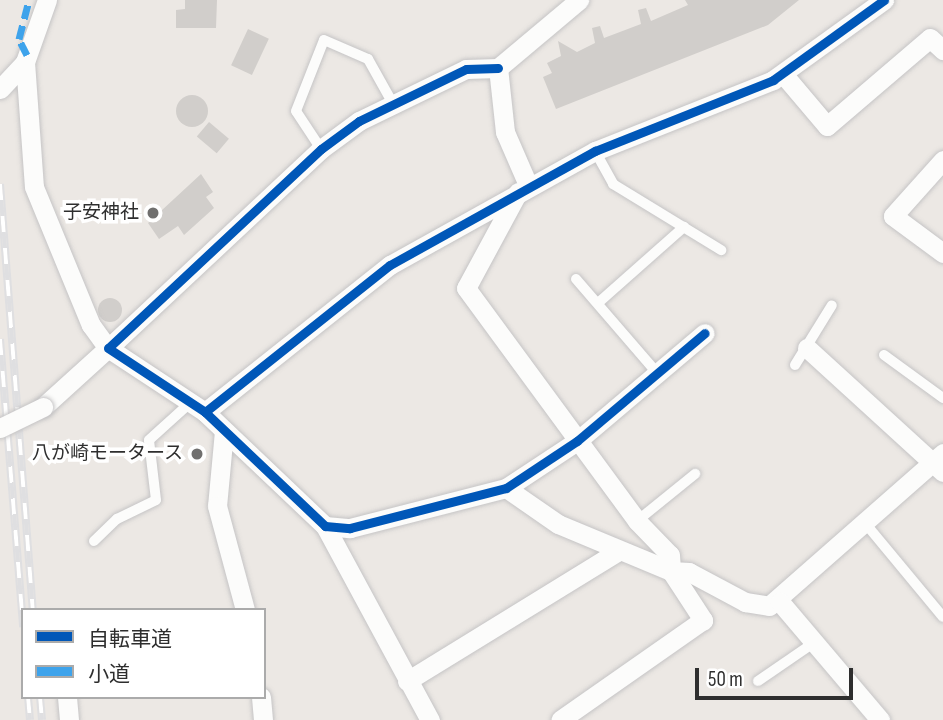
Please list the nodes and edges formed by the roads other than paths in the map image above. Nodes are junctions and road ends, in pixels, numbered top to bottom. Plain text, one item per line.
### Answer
1 (47, 0) edge
2 (579, 0) edge
3 (884, 0) edge
4 (943, 50) edge
5 (498, 68) junction
6 (783, 74) junction
7 (12, 76) edge
8 (392, 102) junction
9 (321, 149) junction
10 (594, 151) junction
11 (943, 160) edge
12 (523, 188) junction
13 (684, 228) junction
14 (721, 250) dead end
15 (943, 253) edge
16 (576, 279) dead end
17 (598, 303) junction
18 (832, 305) dead end
19 (705, 333) dead end
20 (108, 348) junction
21 (807, 348) junction
22 (884, 355) dead end
23 (795, 365) dead end
24 (657, 373) junction
25 (943, 398) edge
26 (198, 407) junction
27 (0, 428) edge
28 (224, 431) junction
29 (577, 441) junction
30 (940, 462) edge
31 (695, 474) dead end
32 (506, 488) junction
33 (637, 521) junction
34 (865, 523) junction
35 (325, 526) junction
36 (93, 541) dead end
37 (618, 551) junction
38 (671, 571) junction
39 (780, 602) junction
40 (244, 608) edge
41 (943, 617) edge
42 (815, 642) junction
43 (407, 681) junction
44 (758, 681) dead end
45 (67, 699) edge
46 (261, 699) edge
47 (875, 718) edge
48 (69, 720) edge
49 (263, 720) edge
50 (430, 720) edge
51 (560, 720) edge

1 - 7 street
2 - 5 street
3 - 6 street
4 - 6 street
5 - 8 street
5 - 12 street
6 - 10 street
7 - 20 street
8 - 9 street
8 - 9 lane
9 - 20 street
10 - 12 street
10 - 13 lane
11 - 15 street
12 - 26 street
12 - 29 street
13 - 14 lane
13 - 17 lane
16 - 17 lane
17 - 24 lane
18 - 21 lane
19 - 24 street
20 - 26 street
20 - 27 street, bridge
21 - 23 lane
21 - 30 street
22 - 25 lane
24 - 29 street
26 - 28 street
26 - 36 lane
28 - 35 street
28 - 40 street
29 - 32 street
29 - 33 street
30 - 34 street
31 - 33 lane
32 - 35 street
32 - 37 street
33 - 38 street
34 - 39 street
34 - 41 lane
35 - 43 street
37 - 38 street
37 - 43 street
38 - 39 street
38 - 51 street
39 - 42 street
42 - 44 lane
42 - 47 street
43 - 50 street
45 - 48 street
46 - 49 street

